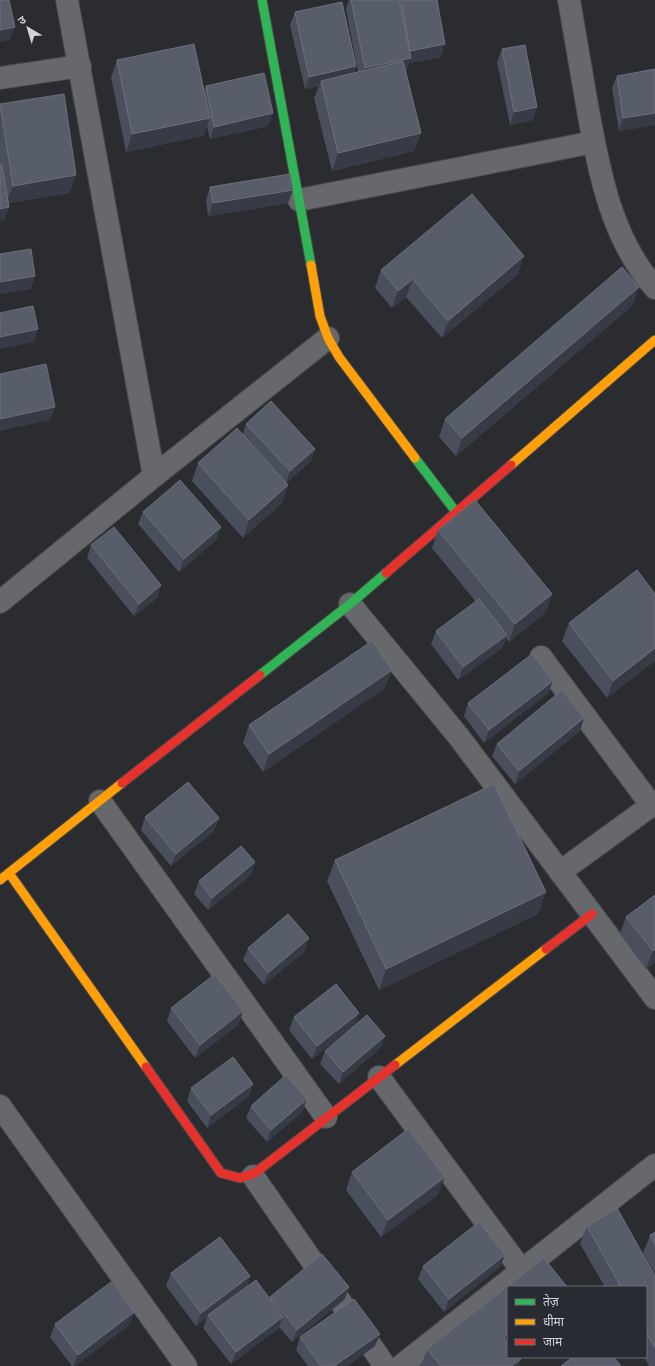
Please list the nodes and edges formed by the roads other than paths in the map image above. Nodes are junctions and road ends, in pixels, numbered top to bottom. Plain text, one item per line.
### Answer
1 (67, 0) edge
2 (569, 0) edge
3 (266, 1) edge
4 (80, 66) junction
5 (0, 78) edge
6 (594, 142) junction
7 (299, 200) junction
8 (655, 288) edge
9 (328, 338) junction
10 (655, 340) edge
11 (154, 476) junction
12 (456, 512) junction
13 (0, 602) edge
14 (350, 604) junction
15 (541, 657) dead end
16 (100, 801) junction
17 (653, 805) edge
18 (560, 872) junction
19 (9, 873) junction
20 (0, 880) edge
21 (592, 914) junction
22 (655, 998) edge
23 (379, 1077) junction
24 (0, 1106) edge
25 (326, 1117) junction
26 (655, 1165) edge
27 (253, 1176) junction
28 (528, 1278) edge
29 (516, 1286) edge
30 (507, 1293) edge
31 (186, 1366) edge
32 (385, 1366) edge
33 (401, 1366) edge

1 - 4 street
2 - 6 street
3 - 7 street
4 - 5 street
4 - 11 street
6 - 7 street
6 - 8 street
7 - 9 street
9 - 11 street
9 - 12 street
10 - 12 street
11 - 13 street
12 - 14 street
14 - 16 street
14 - 18 street
15 - 17 street
16 - 19 street
16 - 25 street
17 - 18 street
18 - 21 street
19 - 20 street
19 - 27 street
21 - 22 street
21 - 23 street
23 - 25 street
23 - 28 street
24 - 31 street
25 - 27 street
26 - 28 street
27 - 32 street
28 - 29 street
30 - 33 street

